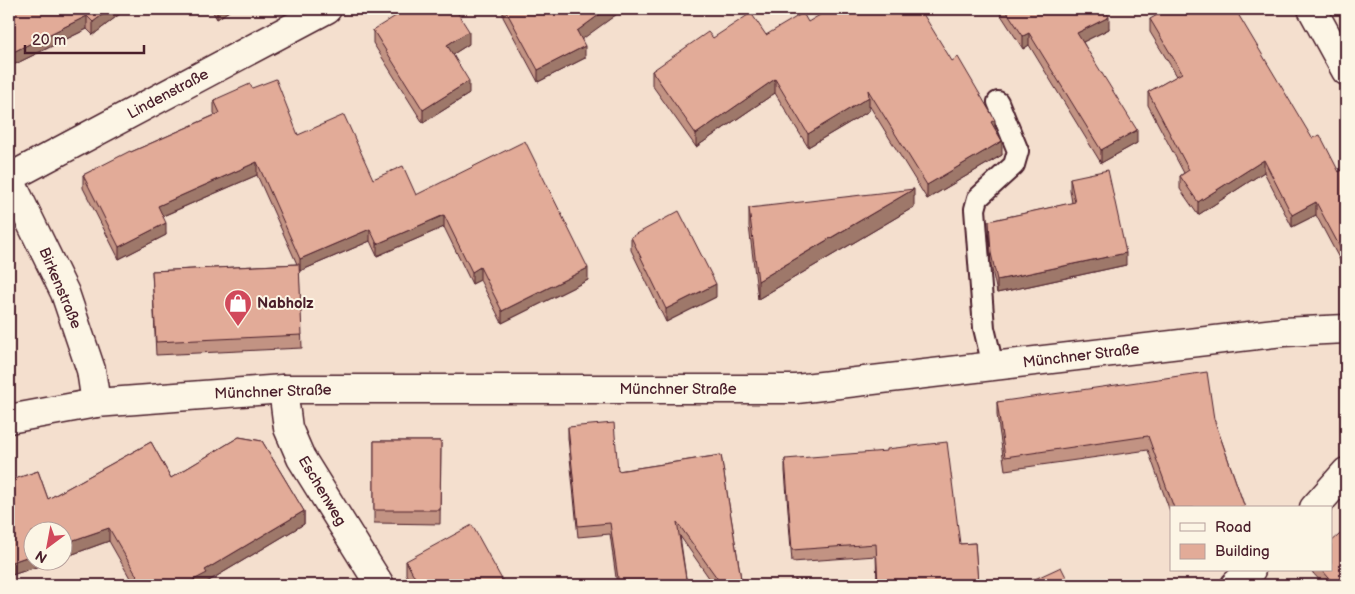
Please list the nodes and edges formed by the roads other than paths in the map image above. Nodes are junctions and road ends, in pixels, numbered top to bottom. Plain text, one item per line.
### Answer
1 (327, 9) edge
2 (1312, 9) edge
3 (1346, 71) edge
4 (998, 102) dead end
5 (9, 178) edge
6 (1346, 329) edge
7 (993, 366) junction
8 (283, 389) junction
9 (96, 403) junction
10 (9, 419) edge
11 (1346, 472) edge
12 (1316, 506) edge
13 (1249, 572) edge
14 (380, 585) edge
15 (1235, 585) edge

1 - 5 main road, Lindenstraße
2 - 3 main road
4 - 7 lane
5 - 9 main road, Birkenstraße
6 - 7 main road, Münchner Straße
7 - 8 main road, Münchner Straße
8 - 9 main road, Münchner Straße
8 - 14 main road, Eschenweg
9 - 10 main road, Münchner Straße
11 - 12 main road
13 - 15 main road

